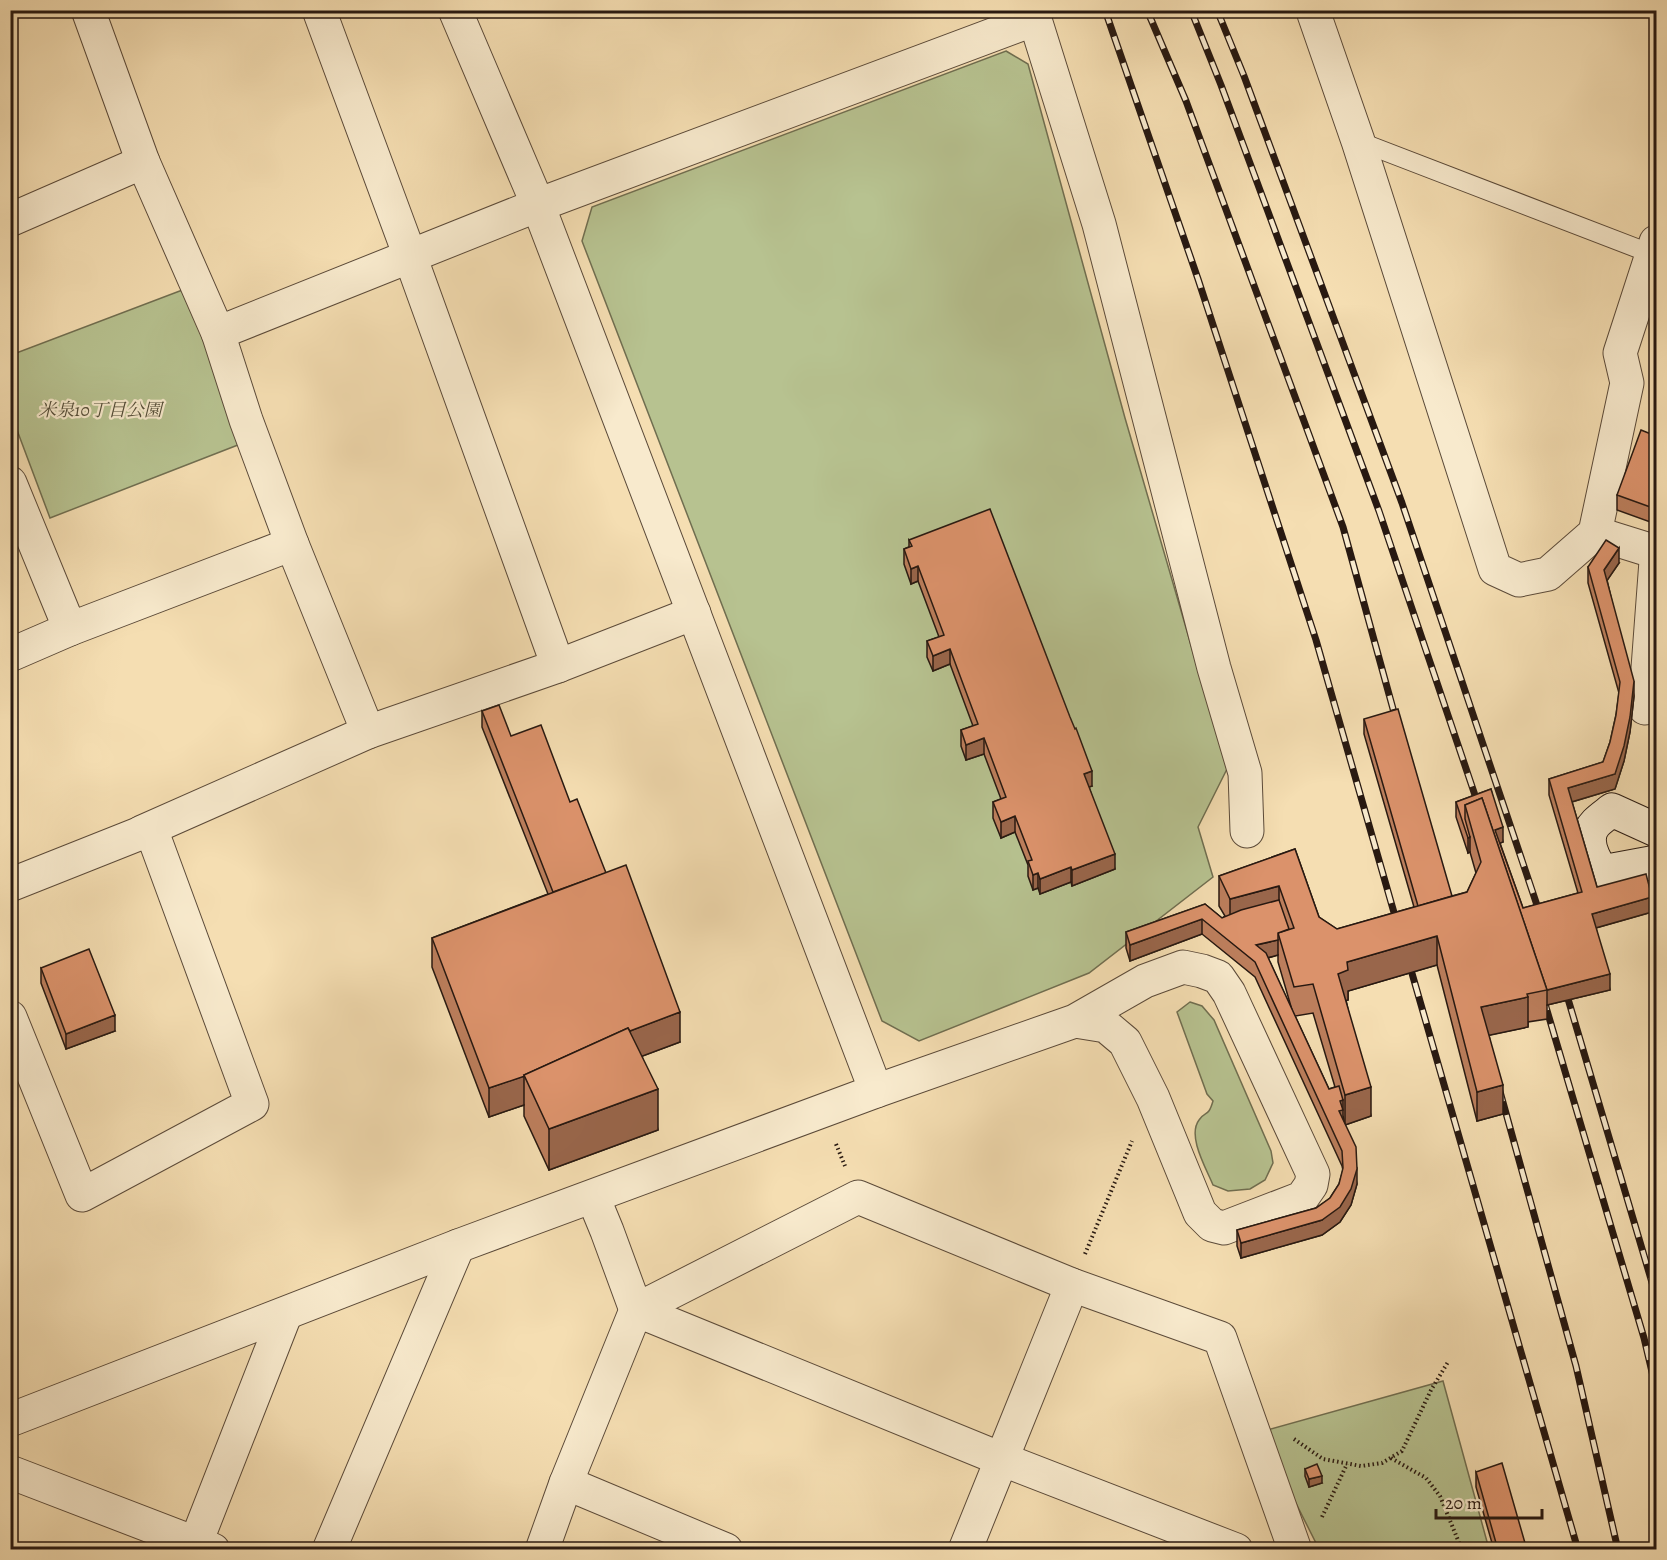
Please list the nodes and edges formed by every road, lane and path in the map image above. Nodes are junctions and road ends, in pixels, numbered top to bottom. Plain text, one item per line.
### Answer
1 (88, 10) edge
2 (319, 10) edge
3 (455, 10) edge
4 (1314, 12) edge
5 (1033, 15) edge
6 (1358, 141) junction
7 (142, 162) junction
8 (538, 205) junction
9 (10, 220) edge
10 (1654, 248) edge
11 (410, 256) junction
12 (218, 333) junction
13 (10, 483) edge
14 (1595, 533) junction
15 (292, 544) junction
16 (1656, 552) edge
17 (1656, 561) edge
18 (694, 613) junction
19 (70, 629) junction
20 (10, 654) edge
21 (558, 666) junction
22 (1645, 708) dead end
23 (368, 732) junction
24 (1656, 830) edge
25 (1247, 831) dead end
26 (142, 832) junction
27 (1656, 862) edge
28 (10, 885) edge
29 (10, 1017) edge
30 (1075, 1021) junction
31 (876, 1091) junction
32 (1132, 1140) dead end
33 (592, 1197) junction
34 (458, 1246) junction
35 (1072, 1285) junction
36 (636, 1310) junction
37 (285, 1315) junction
38 (1448, 1362) dead end
39 (10, 1420) edge
40 (1291, 1437) dead end
41 (1391, 1458) junction
42 (1002, 1459) junction
43 (1347, 1464) junction
44 (10, 1472) edge
45 (566, 1484) junction
46 (1321, 1519) dead end
47 (200, 1547) edge
48 (329, 1550) edge
49 (542, 1550) edge
50 (726, 1550) edge
51 (965, 1550) edge
52 (1236, 1550) edge
53 (1295, 1550) edge
54 (1462, 1550) edge

1 - 7 street
2 - 11 street
3 - 8 street
4 - 6 street
5 - 8 street
5 - 25 street
6 - 10 lane
6 - 14 street
7 - 9 street
7 - 12 street
8 - 11 street
8 - 18 street
10 - 14 street
11 - 12 street
11 - 21 street
12 - 15 street
13 - 19 street
14 - 16 street
15 - 19 street
15 - 23 street
17 - 22 street
18 - 21 street
18 - 31 street
19 - 20 street
21 - 23 street
23 - 26 street
24 - 27 street
26 - 28 street
26 - 29 street
30 - 30 street
30 - 31 street
31 - 33 street
32 - 35 path
33 - 34 street
33 - 36 street
34 - 37 street
34 - 48 street
35 - 36 street
35 - 42 street
35 - 53 street
36 - 42 street
36 - 45 street
37 - 39 street
37 - 47 street
38 - 41 path
40 - 43 path
41 - 43 path
41 - 54 path
42 - 51 street
42 - 52 street
43 - 46 path
44 - 47 street
45 - 49 street
45 - 50 street

